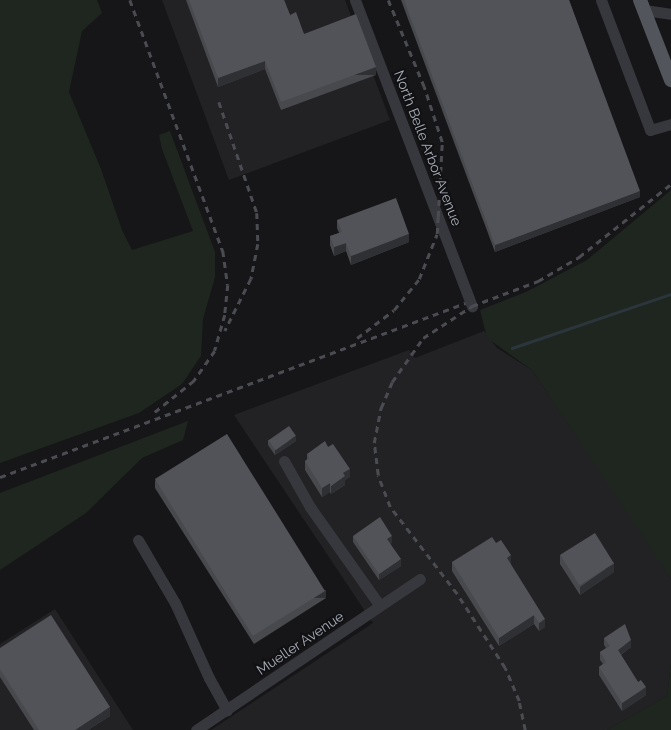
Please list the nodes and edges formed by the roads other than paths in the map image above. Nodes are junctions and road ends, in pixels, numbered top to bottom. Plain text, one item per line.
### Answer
1 (355, 0) edge
2 (601, 0) edge
3 (642, 5) edge
4 (671, 14) edge
5 (671, 80) edge
6 (671, 124) edge
7 (472, 306) dead end
8 (284, 461) dead end
9 (138, 540) dead end
10 (420, 579) dead end
11 (380, 606) junction
12 (227, 710) junction
13 (196, 730) edge

1 - 7 street, North Belle Arbor Avenue
2 - 6 street
3 - 4 street
3 - 5 main road
8 - 11 street
9 - 12 street
10 - 11 street, Mueller Avenue
11 - 12 street, Mueller Avenue
12 - 13 street, Mueller Avenue

